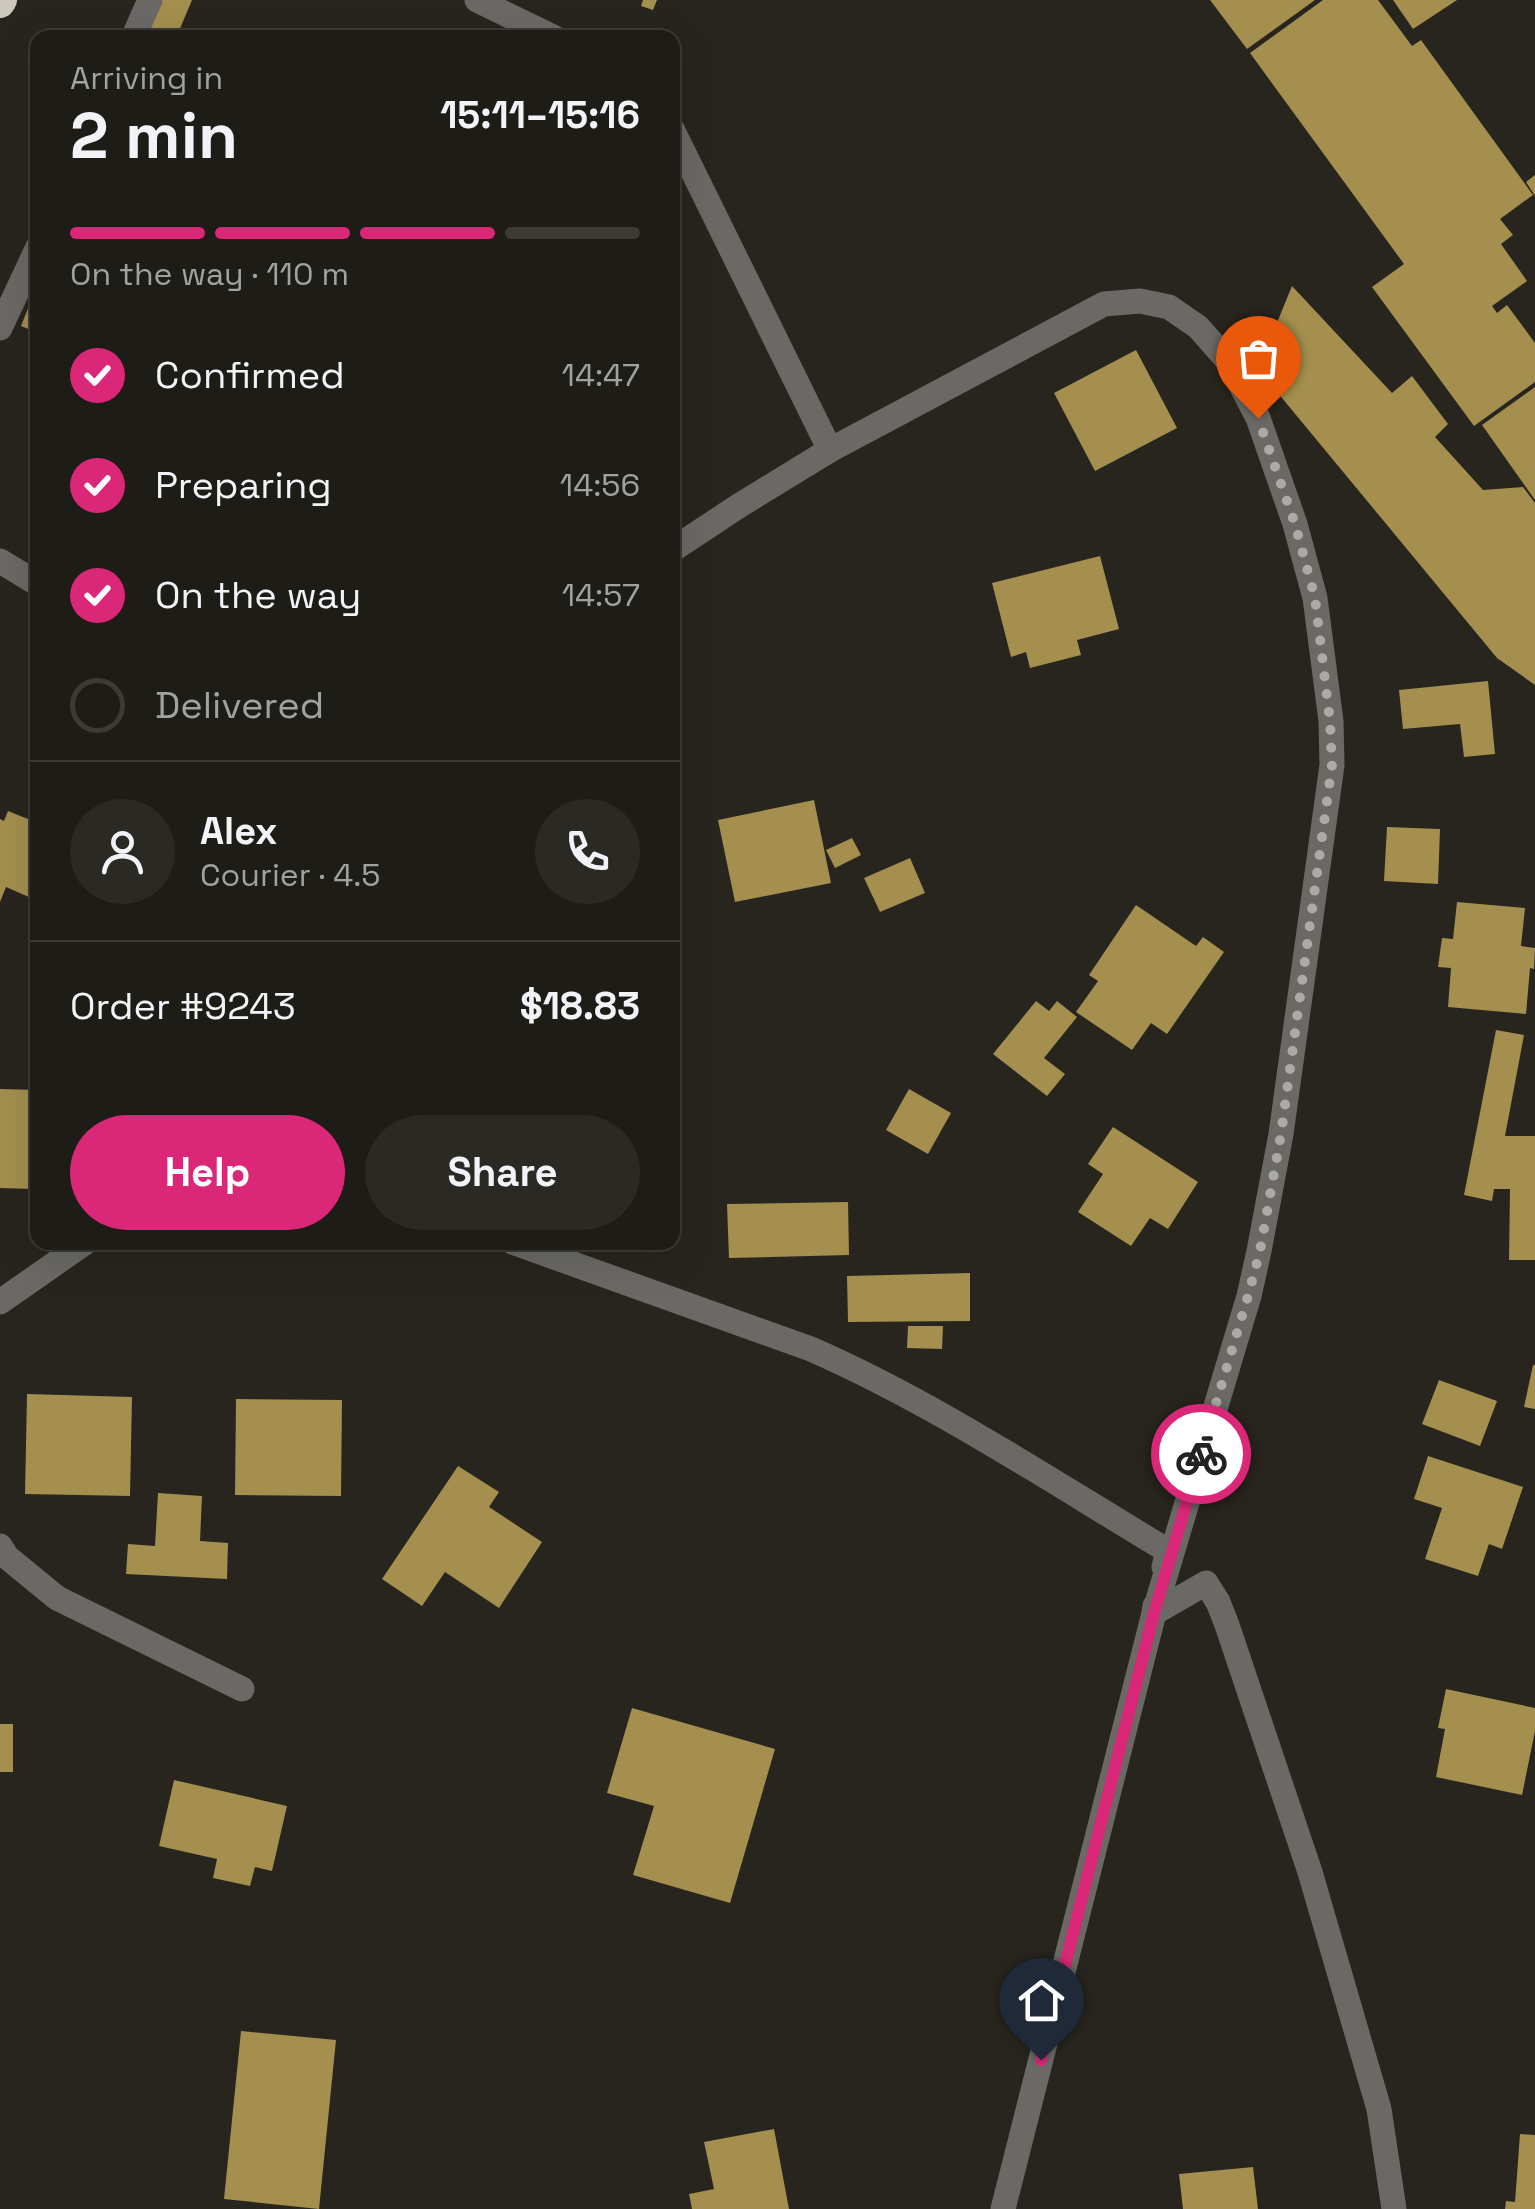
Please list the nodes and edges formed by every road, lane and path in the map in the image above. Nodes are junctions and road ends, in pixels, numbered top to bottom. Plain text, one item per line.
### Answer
1 (150, 0) edge
2 (477, 0) edge
3 (137, 30) edge
4 (539, 30) edge
5 (680, 144) edge
6 (30, 263) edge
7 (0, 328) edge
8 (830, 450) junction
9 (680, 545) edge
10 (0, 561) edge
11 (30, 579) edge
12 (75, 1250) edge
13 (534, 1250) edge
14 (0, 1302) edge
15 (0, 1546) edge
16 (1154, 1613) junction
17 (242, 1689) dead end
18 (1004, 2209) edge
19 (1394, 2209) edge

1 - 3 street
2 - 4 street
5 - 8 street
6 - 7 street
8 - 9 street
8 - 16 street
10 - 11 street
12 - 14 street
13 - 16 street
15 - 17 street
16 - 18 street
16 - 19 street

